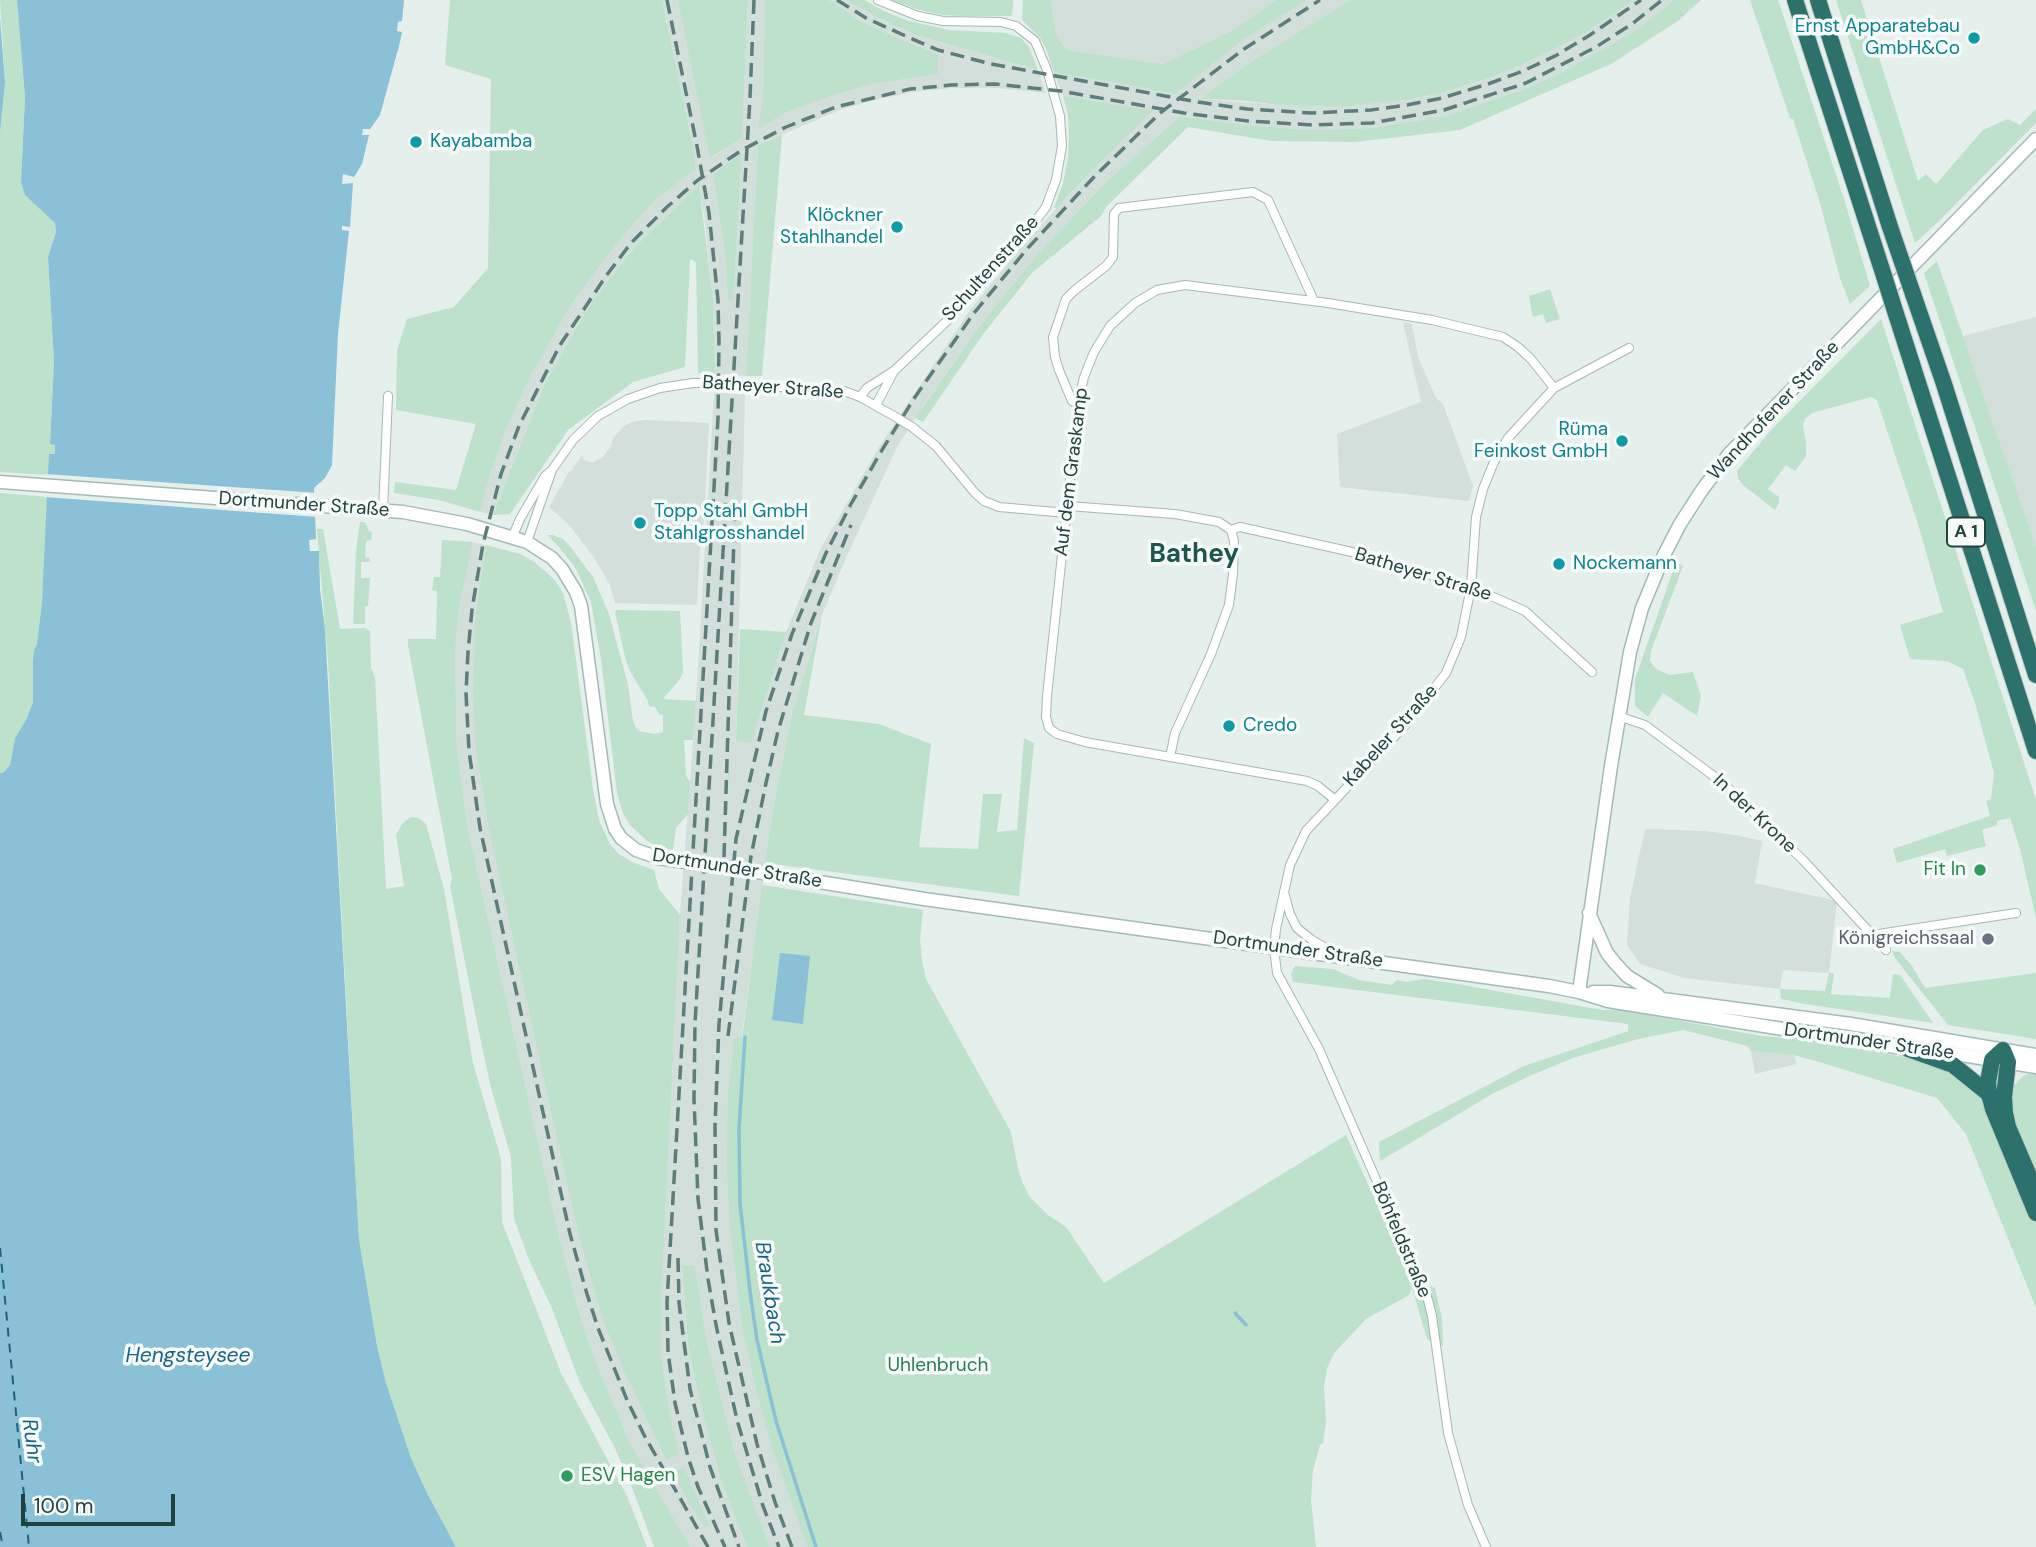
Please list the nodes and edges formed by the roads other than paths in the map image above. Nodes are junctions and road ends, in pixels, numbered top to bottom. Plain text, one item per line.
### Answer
1 (878, 0) edge
2 (1795, 0) edge
3 (1818, 0) edge
4 (2036, 139) edge
5 (1314, 301) junction
6 (1629, 348) dead end
7 (895, 370) junction
8 (1554, 387) junction
9 (388, 396) dead end
10 (860, 397) junction
11 (1079, 404) junction
12 (876, 405) junction
13 (552, 470) junction
14 (0, 482) edge
15 (1067, 509) junction
16 (383, 510) junction
17 (1231, 530) junction
18 (513, 536) junction
19 (527, 542) junction
20 (2007, 581) junction
21 (1471, 587) junction
22 (2036, 658) edge
23 (1592, 672) dead end
24 (2036, 675) edge
25 (1618, 716) junction
26 (2036, 751) edge
27 (1170, 757) junction
28 (1334, 799) junction
29 (1283, 889) junction
30 (1589, 913) junction
31 (2016, 913) dead end
32 (1872, 935) junction
33 (1274, 948) junction
34 (1886, 950) dead end
35 (1338, 956) junction
36 (1579, 992) junction
37 (1672, 1000) junction
38 (1908, 1049) junction
39 (2036, 1055) edge
40 (2001, 1057) junction
41 (2036, 1067) edge
42 (1989, 1094) junction
43 (2036, 1192) edge
44 (2036, 1213) edge
45 (1486, 1547) edge

1 - 7 street, Schultenstraße
2 - 26 highway, A 1, bridge
3 - 20 highway, A 1, bridge
4 - 25 main road, Wandhofener Straße
5 - 8 street, Auf dem Graskamp
5 - 11 street, Auf dem Graskamp
5 - 11 street
6 - 8 street, Kabeler Straße
7 - 10 street, Schultenstraße
7 - 12 street, Schultenstraße
8 - 21 street, Kabeler Straße
9 - 16 street
10 - 12 street, Batheyer Straße
10 - 13 street, Batheyer Straße, bridge
11 - 15 street, Auf dem Graskamp
12 - 15 street, Batheyer Straße, bridge
13 - 18 street, Batheyer Straße
13 - 19 street, Batheyer Straße
14 - 16 main road, Dortmunder Straße
15 - 17 street, Batheyer Straße
15 - 27 street, Auf dem Graskamp
16 - 18 main road, Dortmunder Straße
17 - 21 street, Batheyer Straße
17 - 27 street
18 - 19 main road, Dortmunder Straße
19 - 33 main road, Dortmunder Straße, bridge
20 - 22 highway
20 - 24 highway, A 1
21 - 23 street, Batheyer Straße
21 - 28 street, Kabeler Straße
25 - 30 main road, Wandhofener Straße
25 - 32 street, In der Krone
27 - 28 street, Auf dem Graskamp
28 - 29 street, Kabeler Straße
29 - 33 street, Kabeler Straße
29 - 35 street
30 - 36 main road, Wandhofener Straße
30 - 37 main road
31 - 32 street
32 - 34 street, In der Krone
33 - 35 main road, Dortmunder Straße
33 - 45 street, Böhfeldstraße
35 - 36 main road, Dortmunder Straße
36 - 37 main road, Dortmunder Straße
36 - 38 main road, Dortmunder Straße
37 - 40 main road, Dortmunder Straße
38 - 40 main road, Dortmunder Straße
38 - 42 highway
39 - 40 main road, Dortmunder Straße
40 - 41 main road, Dortmunder Straße
40 - 42 highway
40 - 43 highway
42 - 44 highway

